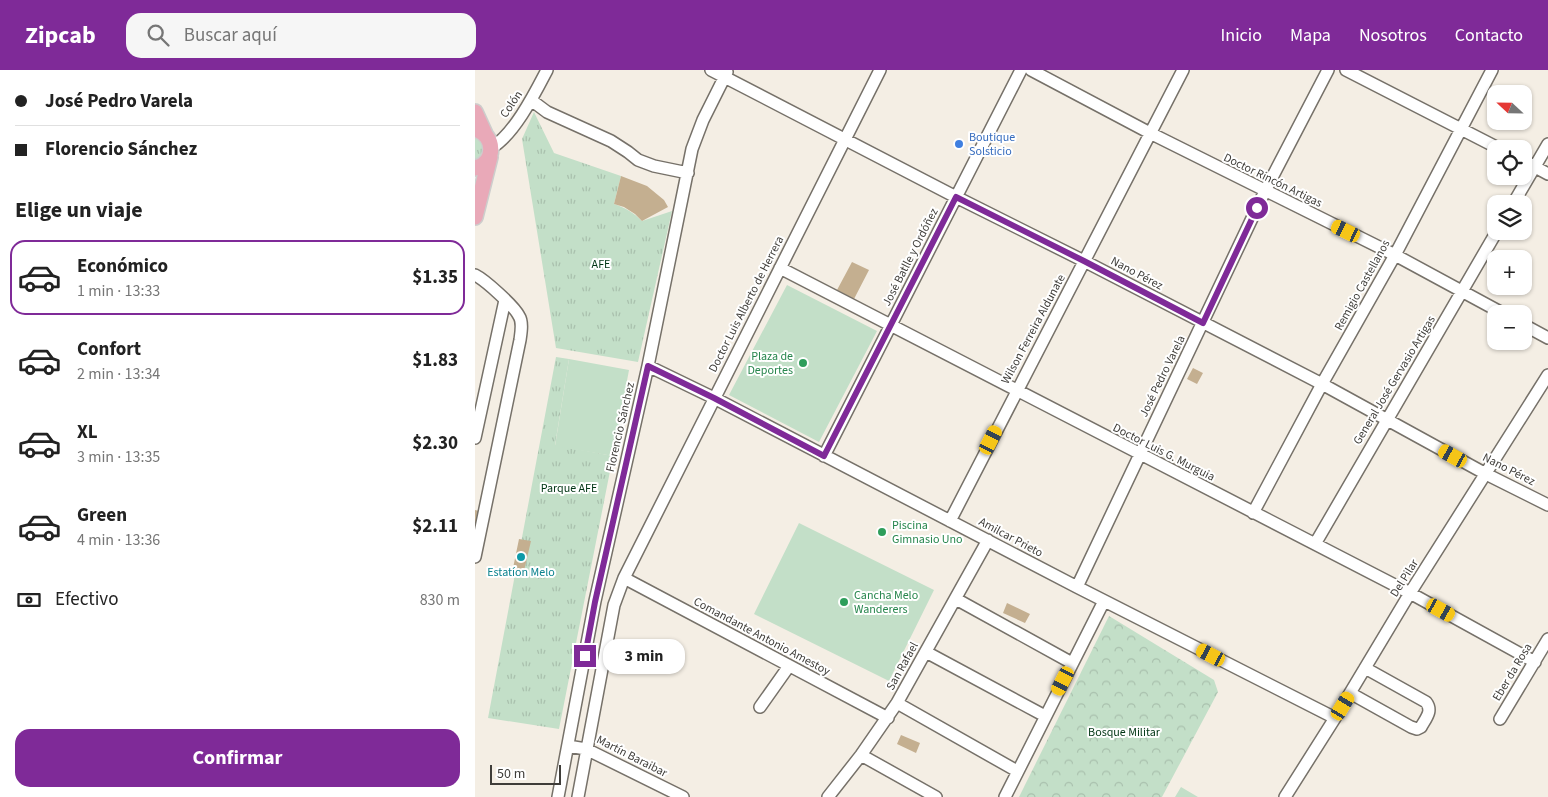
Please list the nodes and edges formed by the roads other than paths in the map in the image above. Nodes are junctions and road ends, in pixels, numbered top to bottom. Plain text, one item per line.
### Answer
1 (547, 70) edge
2 (711, 70) edge
3 (880, 70) edge
4 (1021, 70) edge
5 (1031, 70) edge
6 (1183, 70) edge
7 (1328, 70) edge
8 (1346, 70) edge
9 (1493, 70) edge
10 (726, 73) edge
11 (531, 100) junction
12 (475, 112) edge
13 (1461, 129) junction
14 (1150, 133) junction
15 (845, 139) junction
16 (485, 142) edge
17 (1487, 142) edge
18 (1548, 144) edge
19 (1532, 160) edge
20 (1532, 165) edge
21 (475, 168) edge
22 (688, 173) junction
23 (1548, 174) edge
24 (1265, 191) junction
25 (956, 197) junction
26 (475, 217) edge
27 (1492, 240) edge
28 (1395, 255) junction
29 (1084, 261) junction
30 (780, 268) junction
31 (475, 275) edge
32 (1463, 291) junction
33 (505, 300) junction
34 (1488, 305) edge
35 (1203, 323) junction
36 (890, 326) junction
37 (1532, 329) edge
38 (1548, 338) edge
39 (648, 366) junction
40 (1548, 375) edge
41 (1322, 384) junction
42 (1016, 391) junction
43 (714, 398) junction
44 (1386, 419) junction
45 (475, 438) edge
46 (1139, 454) junction
47 (824, 456) junction
48 (1486, 474) junction
49 (1548, 505) edge
50 (1253, 513) junction
51 (950, 521) junction
52 (988, 540) junction
53 (1315, 544) junction
54 (475, 558) edge
55 (624, 578) junction
56 (1077, 587) junction
57 (1410, 593) junction
58 (956, 599) junction
59 (1104, 601) junction
60 (595, 602) junction
61 (615, 605) junction
62 (1548, 639) edge
63 (926, 652) junction
64 (1535, 662) junction
65 (1072, 663) junction
66 (789, 666) junction
67 (1365, 668) junction
68 (1350, 693) junction
69 (897, 704) junction
70 (760, 707) dead end
71 (1045, 716) junction
72 (887, 718) junction
73 (1335, 718) junction
74 (1500, 719) dead end
75 (568, 746) junction
76 (587, 749) junction
77 (861, 756) junction
78 (1017, 771) junction
79 (558, 797) edge
80 (577, 797) edge
81 (683, 797) edge
82 (828, 797) edge
83 (936, 797) edge
84 (1005, 797) edge
85 (1285, 797) edge

1 - 11 street, Colón
2 - 10 street, Nano Pérez
3 - 15 street, Doctor Luis Alberto de Herrera
4 - 25 street, José Batlle y Ordóñez
5 - 14 street, Doctor Rincón Artigas
6 - 14 street, Wilson Ferreira Aldunate
7 - 24 street, José Pedro Varela
8 - 13 street
9 - 13 street, Remigio Castellanos
10 - 15 street, Nano Pérez
10 - 22 street, Florencio Sánchez
11 - 16 street, Colón
11 - 22 street
12 - 16 main road
13 - 17 street
13 - 28 street, Remigio Castellanos
14 - 24 street, Doctor Rincón Artigas
14 - 29 street, Wilson Ferreira Aldunate
15 - 25 street, Nano Pérez
15 - 30 street, Doctor Luis Alberto de Herrera
16 - 21 main road
16 - 26 main road
18 - 19 street
20 - 23 street
22 - 39 street, Florencio Sánchez
24 - 28 street, Doctor Rincón Artigas
24 - 35 street, José Pedro Varela
25 - 29 street, Nano Pérez
25 - 36 street, José Batlle y Ordóñez
27 - 32 street, General José Gervasio Artigas
28 - 32 street, Doctor Rincón Artigas
28 - 41 street, Remigio Castellanos
29 - 35 street, Nano Pérez
29 - 42 street, Wilson Ferreira Aldunate
30 - 36 street, Doctor Luis G. Murguia
30 - 43 street, Doctor Luis Alberto de Herrera
31 - 33 street
32 - 34 street, Doctor Rincón Artigas
32 - 44 street, General José Gervasio Artigas
33 - 45 street
33 - 54 street
35 - 41 street, Nano Pérez
35 - 46 street, José Pedro Varela
36 - 42 street, Doctor Luis G. Murguia
36 - 47 street, José Batlle y Ordóñez
37 - 38 street
39 - 43 street, Amilcar Prieto
39 - 60 street, Florencio Sánchez
40 - 48 street, Del Pilar
41 - 44 street, Nano Pérez
41 - 50 street, Remigio Castellanos
42 - 46 street, Doctor Luis G. Murguia
42 - 51 street, Wilson Ferreira Aldunate
43 - 47 street, Amilcar Prieto
43 - 55 street, Doctor Luis Alberto de Herrera
44 - 48 street, Nano Pérez
44 - 53 street, General José Gervasio Artigas
46 - 50 street, Doctor Luis G. Murguia
46 - 56 street, José Pedro Varela
47 - 51 street, Amilcar Prieto
48 - 49 street, Nano Pérez
48 - 57 street, Del Pilar
50 - 53 street, Doctor Luis G. Murguia
51 - 52 street, Amilcar Prieto
52 - 56 street, Amilcar Prieto
52 - 58 street, San Rafael
53 - 57 street, Doctor Luis G. Murguia
55 - 61 street
55 - 66 street, Comandante Antonio Amestoy
56 - 59 street, Amilcar Prieto
57 - 64 street, Doctor Luis G. Murguia
57 - 67 street, Del Pilar
58 - 63 street, San Rafael
58 - 65 street
59 - 65 street
59 - 73 street, Amilcar Prieto
60 - 61 street
60 - 75 street, Florencio Sánchez
61 - 76 street
62 - 64 street, Eber da Rosa
63 - 69 street, San Rafael
63 - 71 street
64 - 74 street, Eber da Rosa
65 - 71 street
66 - 70 street
66 - 72 street, Comandante Antonio Amestoy
67 - 68 street, Del Pilar
67 - 68 street
68 - 73 street, Del Pilar
69 - 72 street, San Rafael
69 - 78 street
71 - 78 street
72 - 77 street, San Rafael
73 - 85 street, Del Pilar
75 - 76 street, Martín Baraibar
75 - 79 street, Florencio Sánchez
76 - 80 street
76 - 81 street, Martín Baraibar
77 - 82 street, San Rafael
77 - 83 street
78 - 84 street

